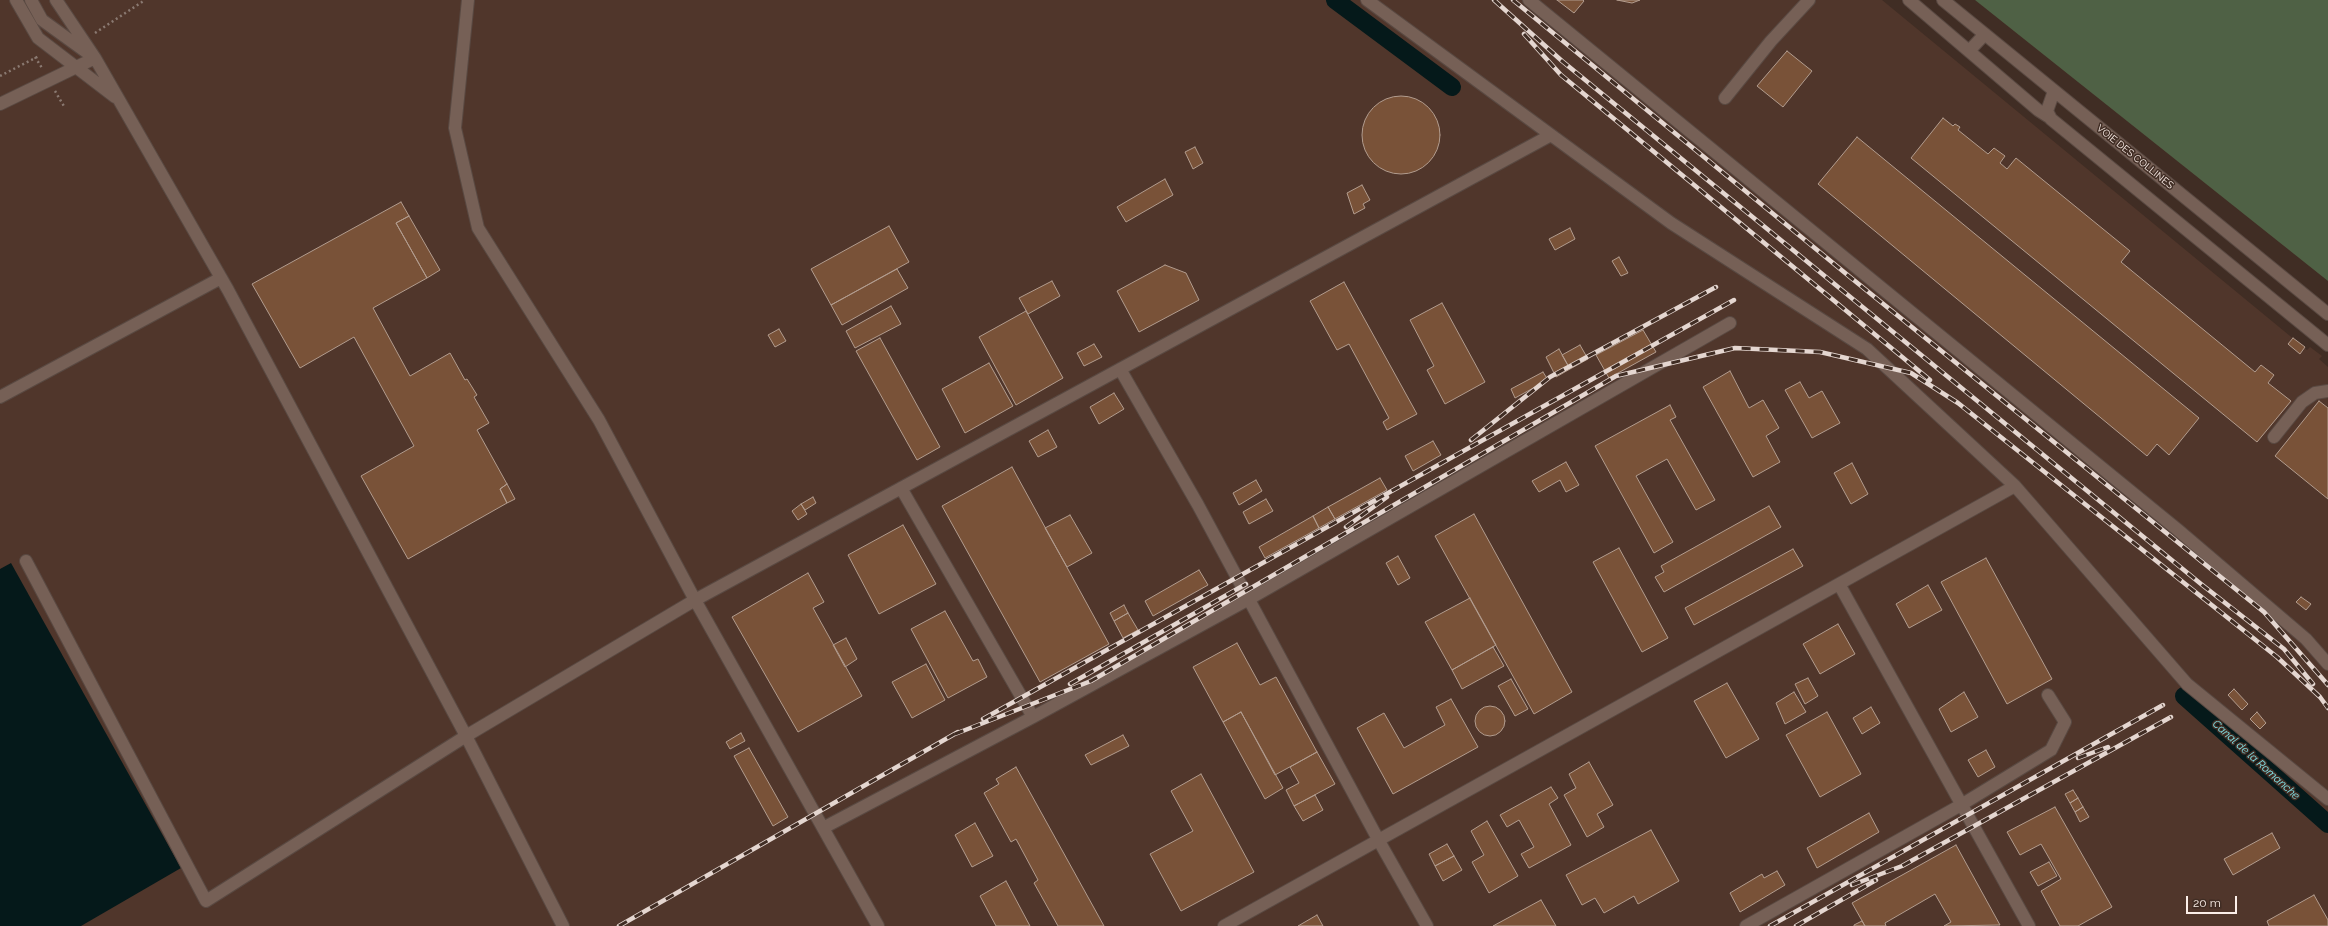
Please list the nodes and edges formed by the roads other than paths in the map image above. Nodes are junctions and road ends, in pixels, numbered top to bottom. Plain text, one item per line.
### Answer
1 (16, 0) edge
2 (31, 0) edge
3 (56, 0) edge
4 (468, 0) edge
5 (1367, 0) edge
6 (1528, 0) edge
7 (1809, 0) edge
8 (1909, 0) edge
9 (1943, 0) edge
10 (1985, 34) junction
11 (1969, 51) junction
12 (95, 58) junction
13 (76, 67) junction
14 (2054, 91) junction
15 (1724, 98) dead end
16 (120, 101) junction
17 (0, 104) edge
18 (2049, 117) junction
19 (1552, 136) junction
20 (221, 278) junction
21 (2328, 314) edge
22 (1730, 323) dead end
23 (2328, 345) edge
24 (1120, 370) junction
25 (2328, 392) edge
26 (0, 397) edge
27 (2274, 437) dead end
28 (2015, 486) junction
29 (901, 488) junction
30 (26, 561) dead end
31 (1839, 584) junction
32 (1249, 599) junction
33 (695, 600) junction
34 (2328, 664) edge
35 (2048, 695) dead end
36 (1033, 717) junction
37 (466, 736) junction
38 (2328, 799) edge
39 (1962, 805) junction
40 (823, 828) junction
41 (1378, 841) junction
42 (563, 926) edge
43 (878, 926) edge
44 (1224, 926) edge
45 (1427, 926) edge
46 (1746, 926) edge
47 (2029, 926) edge

1 - 13 street
2 - 12 street
3 - 12 street
4 - 33 street
5 - 19 street
6 - 34 street
7 - 15 street
8 - 11 street
9 - 10 street, VOIE DES COLLINES
10 - 11 street
10 - 14 street, VOIE DES COLLINES
11 - 18 street
12 - 13 street
12 - 16 street
13 - 16 street
13 - 17 street
14 - 18 street
14 - 21 street, VOIE DES COLLINES
16 - 20 street
18 - 23 street
19 - 24 street
19 - 28 street
20 - 26 street
20 - 37 street
22 - 32 street
24 - 29 street
24 - 32 street
25 - 27 street
28 - 31 street
28 - 38 street
29 - 33 street
29 - 36 street
30 - 37 street
31 - 39 street
31 - 41 street
32 - 36 street
32 - 41 street
33 - 37 street
33 - 40 street
35 - 39 street
36 - 40 street
37 - 42 street
39 - 46 street
39 - 47 street
40 - 43 street
41 - 44 street
41 - 45 street

